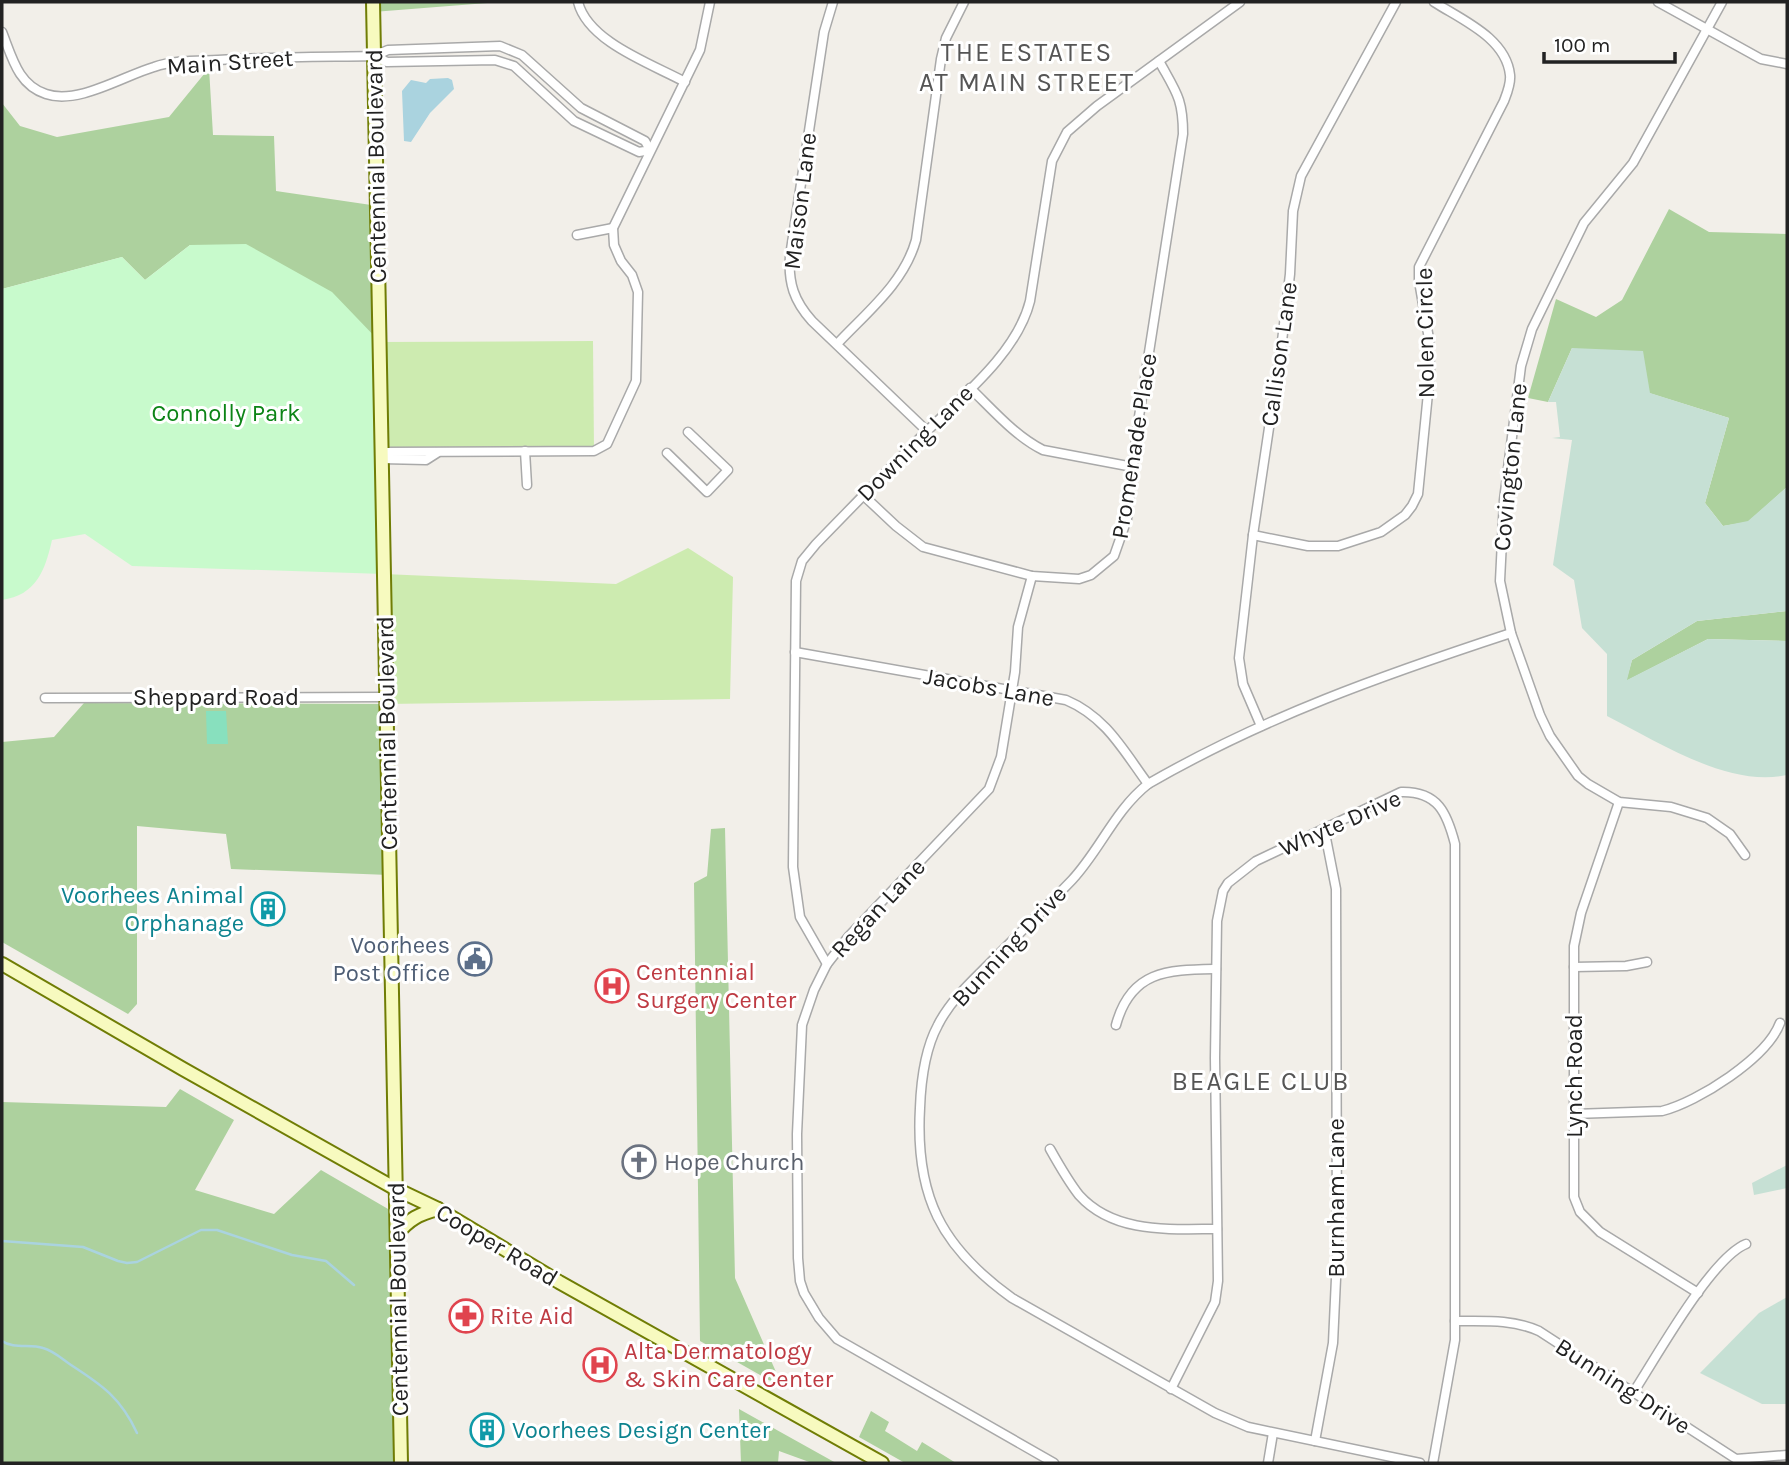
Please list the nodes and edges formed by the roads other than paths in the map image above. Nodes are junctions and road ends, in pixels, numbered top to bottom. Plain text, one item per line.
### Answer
1 (373, 2) edge
2 (578, 2) edge
3 (710, 2) edge
4 (833, 2) edge
5 (964, 2) edge
6 (1240, 2) edge
7 (1396, 2) edge
8 (1434, 2) edge
9 (1658, 2) edge
10 (1722, 2) edge
11 (1707, 29) junction
12 (2, 32) edge
13 (374, 56) junction
14 (1159, 61) junction
15 (1787, 64) edge
16 (685, 82) junction
17 (650, 150) junction
18 (613, 228) junction
19 (577, 235) dead end
20 (837, 344) junction
21 (970, 388) junction
22 (928, 431) junction
23 (688, 432) dead end
24 (525, 451) junction
25 (667, 453) dead end
26 (382, 456) junction
27 (1133, 467) junction
28 (527, 485) dead end
29 (863, 495) junction
30 (1253, 535) junction
31 (1032, 576) junction
32 (1511, 633) junction
33 (794, 652) junction
34 (1012, 691) junction
35 (386, 697) junction
36 (45, 698) dead end
37 (1261, 726) junction
38 (1148, 785) junction
39 (1619, 802) junction
40 (1324, 828) junction
41 (1745, 855) dead end
42 (1647, 962) dead end
43 (2, 964) edge
44 (827, 964) junction
45 (1574, 967) junction
46 (1216, 969) junction
47 (1780, 1023) dead end
48 (1116, 1025) dead end
49 (1574, 1114) junction
50 (1050, 1149) dead end
51 (396, 1189) junction
52 (438, 1209) junction
53 (1217, 1229) junction
54 (397, 1234) junction
55 (1746, 1244) dead end
56 (1698, 1293) junction
57 (1455, 1321) junction
58 (1171, 1389) junction
59 (1633, 1393) junction
60 (1273, 1433) junction
61 (1315, 1441) junction
62 (1787, 1455) edge
63 (874, 1461) edge
64 (401, 1463) edge
65 (1054, 1463) edge
66 (1268, 1463) edge
67 (1420, 1463) edge
68 (1433, 1463) edge

1 - 13 main road, Centennial Boulevard
2 - 16 street
3 - 16 street
4 - 20 street, Maison Lane
5 - 20 street
6 - 14 street, Downing Lane
7 - 30 street, Callison Lane
8 - 30 street, Nolen Circle
9 - 11 street
10 - 11 street, Covington Lane
11 - 15 street
11 - 32 street, Covington Lane
12 - 13 street, Main Street
13 - 17 street, Main Street
13 - 17 street, Main Street
13 - 26 main road, Centennial Boulevard
14 - 21 street, Downing Lane
14 - 27 street, Promenade Place
16 - 17 street
17 - 18 street
18 - 19 street
18 - 24 street
20 - 22 street, Maison Lane
21 - 22 street, Downing Lane
21 - 27 street
22 - 29 street, Downing Lane
23 - 25 street
24 - 26 street
24 - 28 street
26 - 35 main road, Centennial Boulevard
27 - 31 street, Promenade Place
29 - 31 street, Promenade Place
29 - 33 street, Downing Lane
30 - 37 street, Callison Lane
31 - 34 street, Regan Lane
32 - 37 street, Bunning Drive
32 - 39 street, Covington Lane
33 - 34 street, Jacobs Lane
33 - 44 street, Downing Lane
34 - 38 street, Jacobs Lane
34 - 44 street, Regan Lane
35 - 36 street, Sheppard Road
35 - 51 main road, Centennial Boulevard
37 - 38 street, Bunning Drive
38 - 58 street, Bunning Drive
39 - 41 street, Covington Lane
39 - 45 street, Lynch Road
40 - 46 street, Whyte Drive
40 - 57 street, Whyte Drive
40 - 61 street, Burnham Lane
42 - 45 street
43 - 51 main road, Cooper Road
44 - 65 street, Regan Lane
45 - 49 street, Lynch Road
46 - 48 street
46 - 53 street, Whyte Drive
47 - 49 street
49 - 56 street, Lynch Road
50 - 53 street
51 - 52 main road, Cooper Road
51 - 54 main road, Centennial Boulevard
52 - 54 main road
52 - 63 main road, Cooper Road
53 - 58 street, Whyte Drive
54 - 64 main road, Centennial Boulevard
55 - 56 street
56 - 59 street
57 - 59 street, Bunning Drive
57 - 68 street, Whyte Drive
58 - 60 street, Bunning Drive
59 - 62 street, Bunning Drive
60 - 61 street, Bunning Drive
60 - 66 street
61 - 67 street, Bunning Drive

